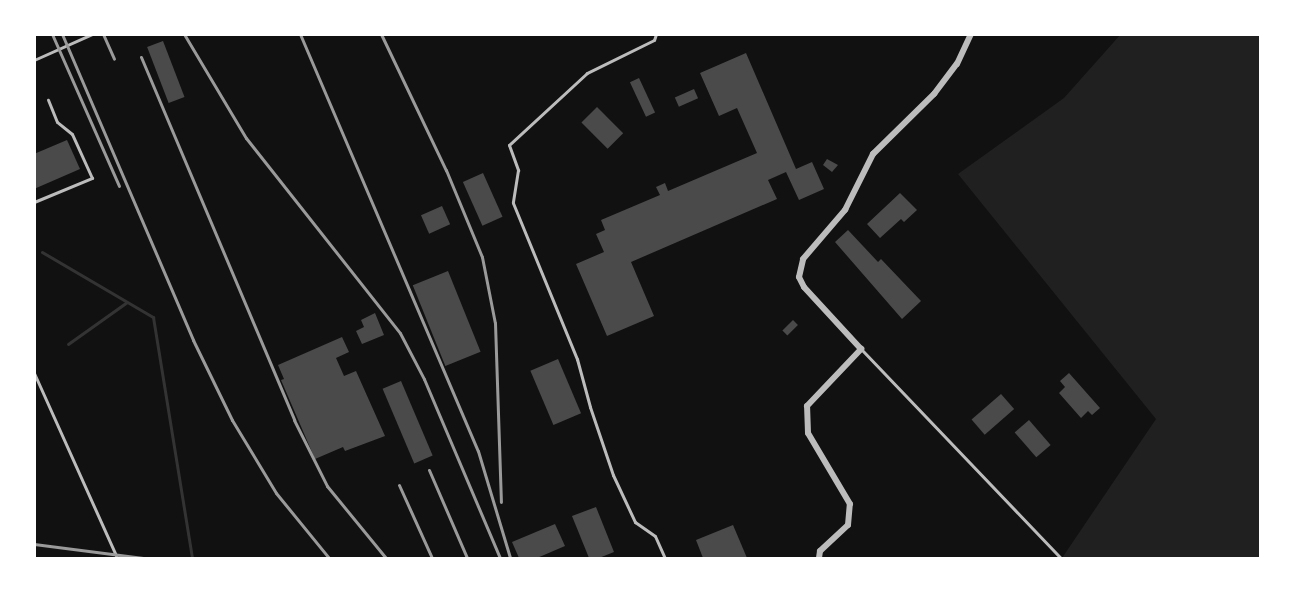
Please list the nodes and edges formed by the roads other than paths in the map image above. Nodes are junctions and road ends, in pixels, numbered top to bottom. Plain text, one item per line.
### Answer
1 (92, 34) edge
2 (656, 34) edge
3 (971, 34) edge
4 (34, 60) edge
5 (48, 100) dead end
6 (34, 202) edge
7 (861, 349) junction
8 (34, 373) edge
9 (117, 558) edge
10 (665, 558) edge
11 (819, 558) edge
12 (1061, 558) edge

1 - 4 lane
2 - 10 lane
3 - 7 street
5 - 6 lane
7 - 11 street
7 - 12 lane
8 - 9 lane

